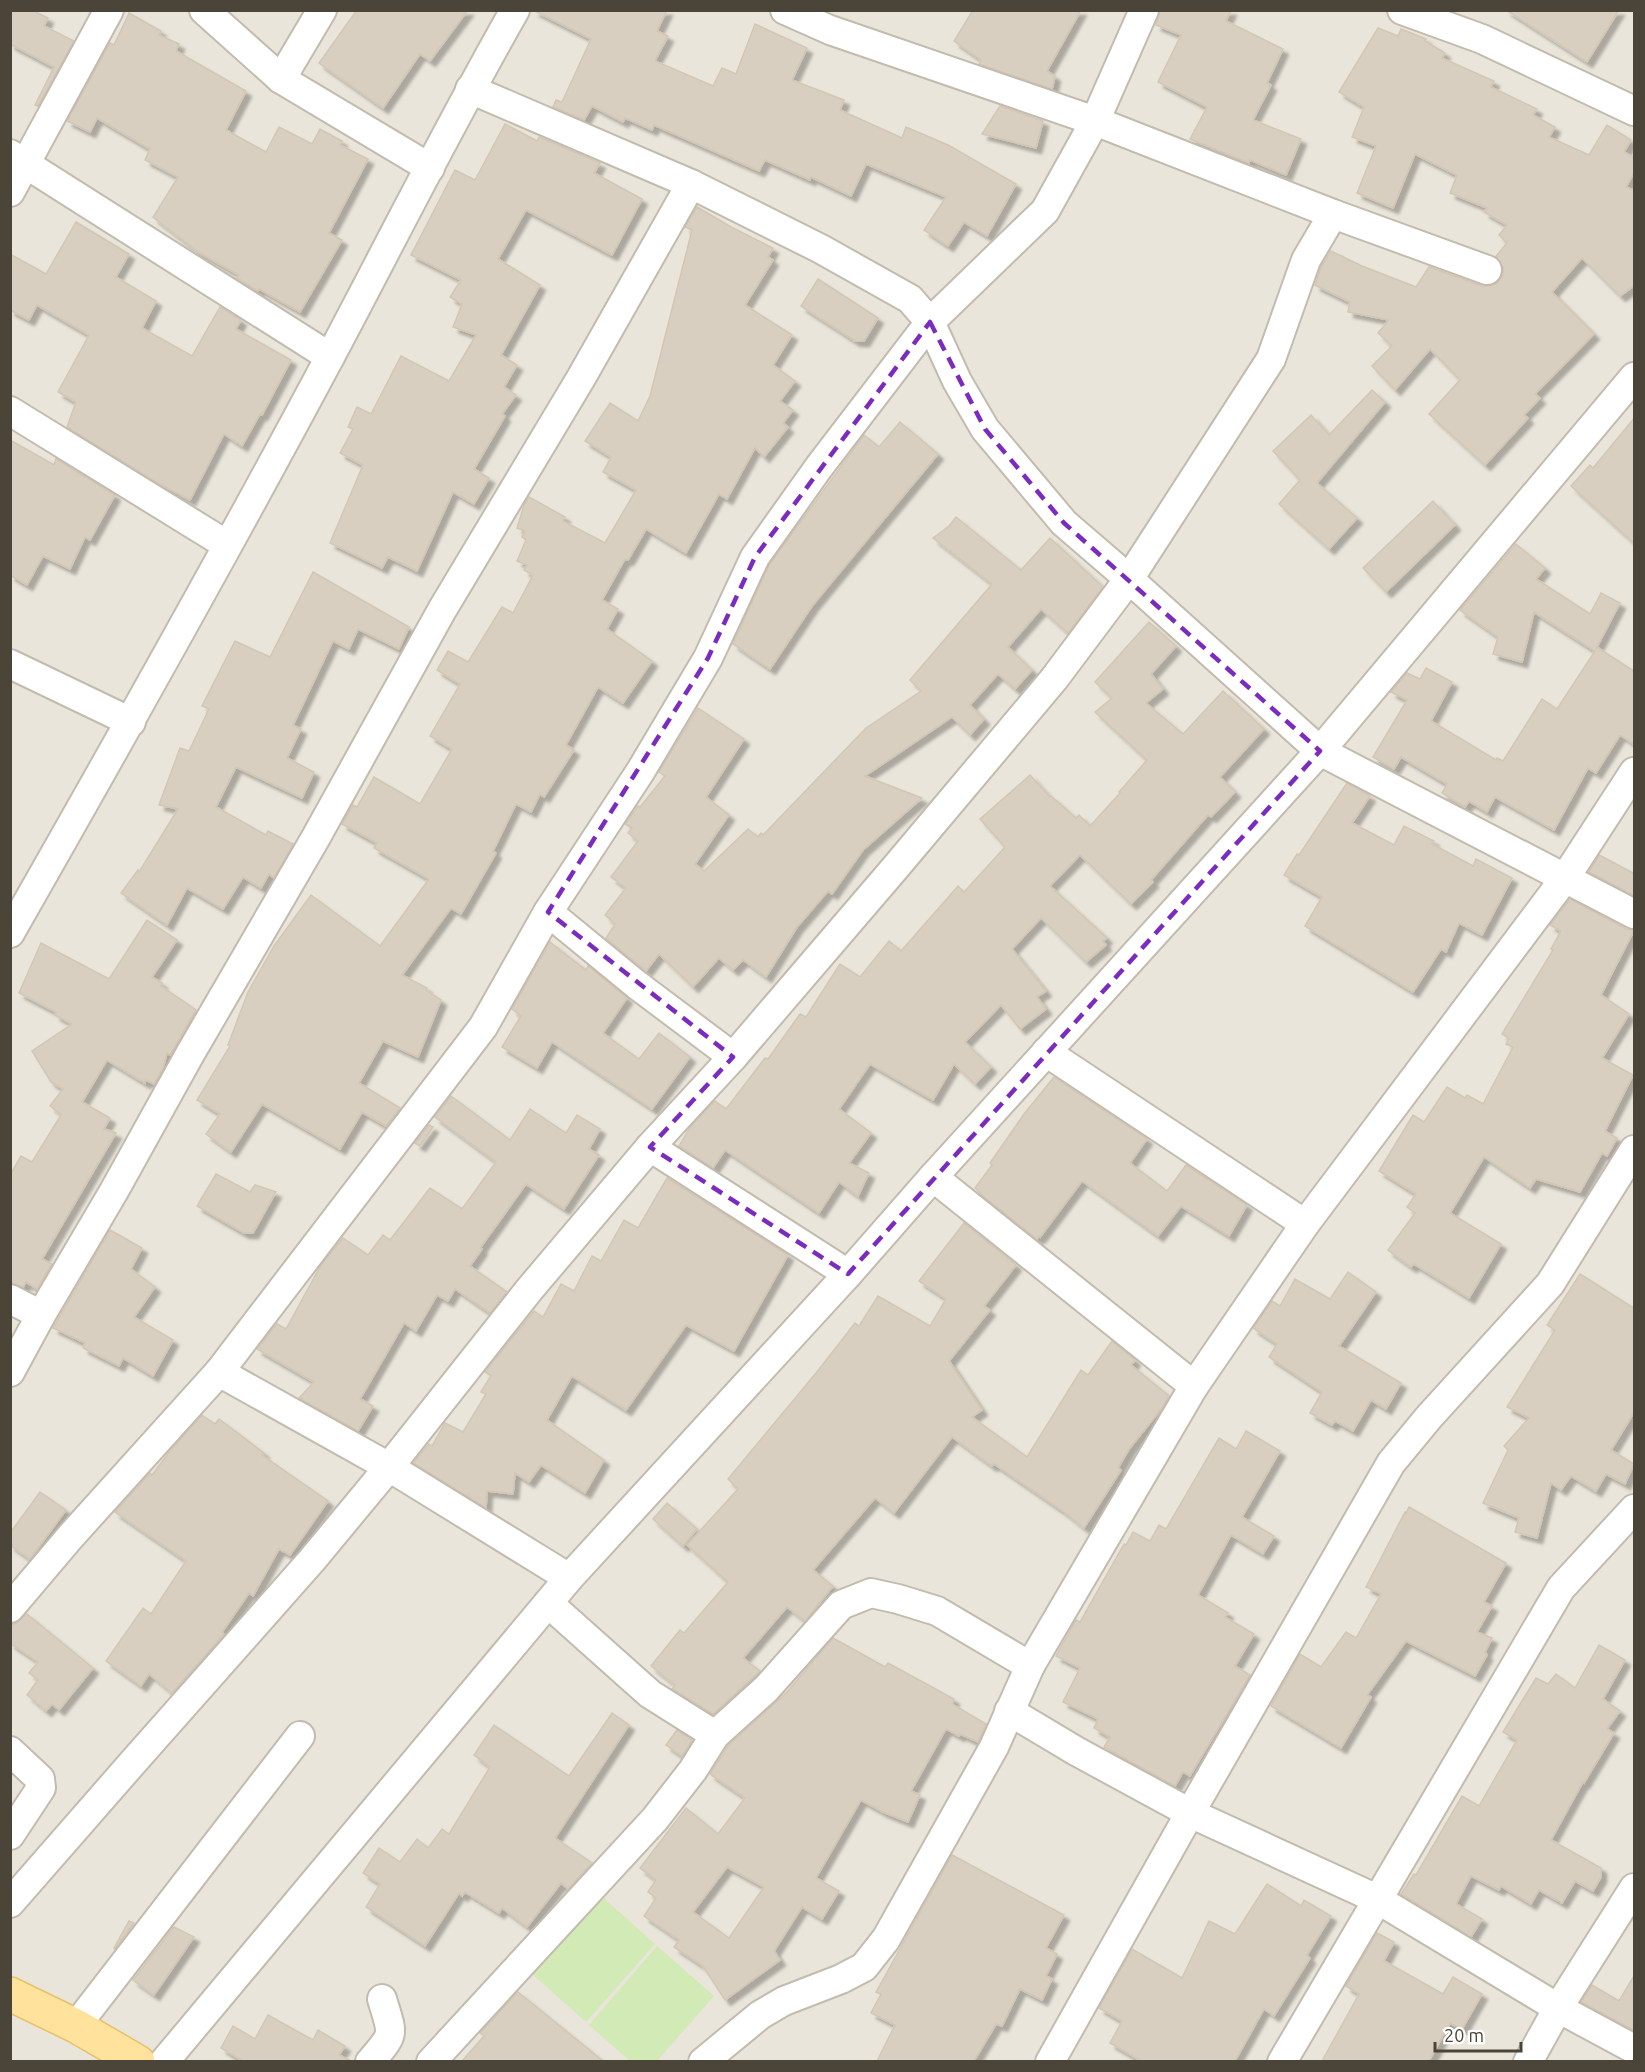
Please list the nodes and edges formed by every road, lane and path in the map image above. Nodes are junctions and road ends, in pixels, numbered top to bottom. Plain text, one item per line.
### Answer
1 (109, 10) edge
2 (204, 10) edge
3 (322, 10) edge
4 (515, 10) edge
5 (785, 10) edge
6 (1144, 10) edge
7 (1402, 10) edge
8 (281, 79) junction
9 (470, 89) junction
10 (1635, 111) edge
11 (1095, 121) junction
12 (19, 158) edge
13 (430, 168) junction
14 (691, 184) junction
15 (10, 192) edge
16 (1333, 214) junction
17 (1487, 270) dead end
18 (930, 322) junction
19 (330, 357) junction
20 (1635, 376) edge
21 (10, 411) edge
22 (227, 545) junction
23 (1129, 579) junction
24 (10, 664) edge
25 (131, 722) junction
26 (1320, 751) junction
27 (1635, 772) edge
28 (1565, 878) junction
29 (548, 912) junction
30 (1635, 914) edge
31 (10, 933) edge
32 (1046, 1052) junction
33 (733, 1057) junction
34 (651, 1147) junction
35 (1635, 1150) edge
36 (933, 1177) junction
37 (1305, 1224) junction
38 (848, 1274) junction
39 (10, 1299) edge
40 (41, 1315) junction
41 (10, 1372) edge
42 (219, 1372) junction
43 (1194, 1386) junction
44 (390, 1467) junction
45 (1635, 1509) edge
46 (569, 1578) junction
47 (548, 1603) junction
48 (10, 1608) edge
49 (1030, 1666) junction
50 (1009, 1711) junction
51 (715, 1735) junction
52 (300, 1736) dead end
53 (10, 1750) edge
54 (1190, 1813) junction
55 (10, 1835) edge
56 (1635, 1888) edge
57 (1377, 1899) junction
58 (10, 1903) edge
59 (10, 1994) edge
60 (382, 1999) dead end
61 (1558, 2008) junction
62 (76, 2026) junction
63 (1635, 2049) edge
64 (138, 2061) edge
65 (164, 2061) edge
66 (370, 2061) edge
67 (431, 2061) edge
68 (703, 2061) edge
69 (1050, 2061) edge
70 (1282, 2061) edge
71 (1528, 2061) edge

1 - 12 street
2 - 8 street
3 - 8 street
4 - 9 street
5 - 11 street
6 - 11 street
7 - 10 street
8 - 13 street
9 - 13 street
9 - 14 street
11 - 16 street
11 - 18 street
12 - 15 street
12 - 19 street
13 - 19 street
14 - 18 street
14 - 40 street
16 - 17 street
16 - 23 street
18 - 23 street
18 - 29 street
19 - 22 street
20 - 26 street
21 - 22 street
22 - 25 street
23 - 26 street
23 - 33 street
24 - 25 street
25 - 31 street
26 - 28 street
26 - 32 street
27 - 28 street
28 - 30 street
28 - 37 street
29 - 33 street
29 - 42 street
32 - 36 street
32 - 37 street
33 - 34 street
34 - 38 street
34 - 44 street
35 - 54 street
36 - 38 street
36 - 43 street
37 - 43 street
38 - 46 street
39 - 40 street
40 - 41 street
42 - 44 street
42 - 48 street
43 - 49 street
44 - 46 street
44 - 58 street
45 - 57 street
46 - 47 street
47 - 51 street
47 - 65 street
49 - 50 street
49 - 51 street
50 - 54 street
50 - 68 street
51 - 67 street
52 - 62 street
53 - 55 street
54 - 57 street
54 - 69 street
56 - 61 street
57 - 61 street
57 - 70 street
59 - 62 main road
60 - 66 street
61 - 63 street
61 - 71 street
62 - 64 main road

